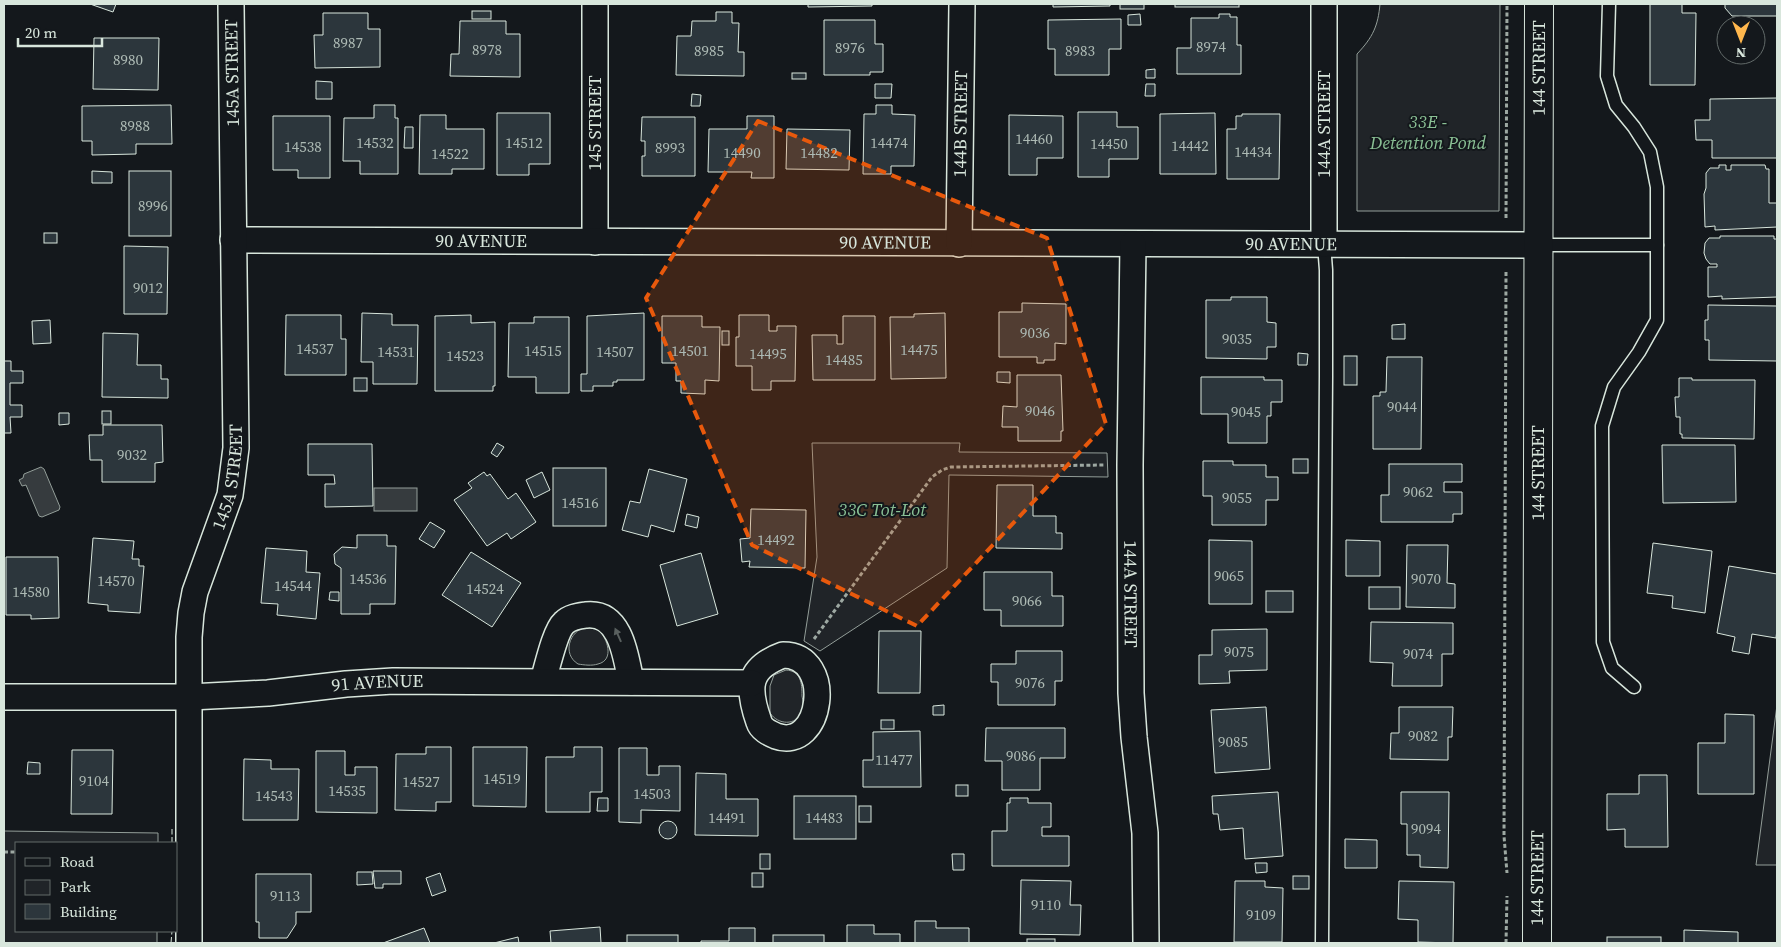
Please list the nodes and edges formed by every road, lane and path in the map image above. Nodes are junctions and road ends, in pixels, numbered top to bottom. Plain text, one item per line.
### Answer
1 (595, 4) edge
2 (962, 4) edge
3 (1324, 4) edge
4 (1507, 4) edge
5 (1539, 4) edge
6 (1609, 4) edge
7 (231, 5) edge
8 (1506, 221) dead end
9 (233, 240) junction
10 (595, 242) junction
11 (959, 244) junction
12 (1133, 244) junction
13 (1324, 244) junction
14 (1538, 245) junction
15 (1657, 245) junction
16 (1506, 269) dead end
17 (1130, 464) junction
18 (800, 658) junction
19 (544, 681) junction
20 (631, 682) junction
21 (752, 683) junction
22 (1634, 687) dead end
23 (4, 697) edge
24 (190, 697) junction
25 (1507, 875) dead end
26 (1507, 895) dead end
27 (188, 943) edge
28 (1146, 943) edge
29 (1322, 943) edge
30 (1506, 943) edge
31 (1537, 943) edge

1 - 10 street, 145 STREET
2 - 11 street, 144B STREET
3 - 13 street, 144A STREET
4 - 8 path
5 - 14 main road, 144 STREET
6 - 15 lane
7 - 9 street, 145A STREET
9 - 10 street, 90 AVENUE
9 - 24 street, 145A STREET
10 - 11 street, 90 AVENUE
11 - 12 street, 90 AVENUE
12 - 13 street, 90 AVENUE
12 - 17 street, 144A STREET
13 - 14 street, 90 AVENUE
13 - 29 lane
14 - 15 lane
14 - 31 main road, 144 STREET
15 - 22 lane
16 - 25 path
17 - 18 path
17 - 28 street, 144A STREET
18 - 21 street
18 - 21 street
19 - 20 street, 91 AVENUE
20 -> 19 street
19 - 24 street, 91 AVENUE
20 - 21 street, 91 AVENUE
23 - 24 street, 91 AVENUE
24 - 27 street, 145A STREET
26 - 30 path

